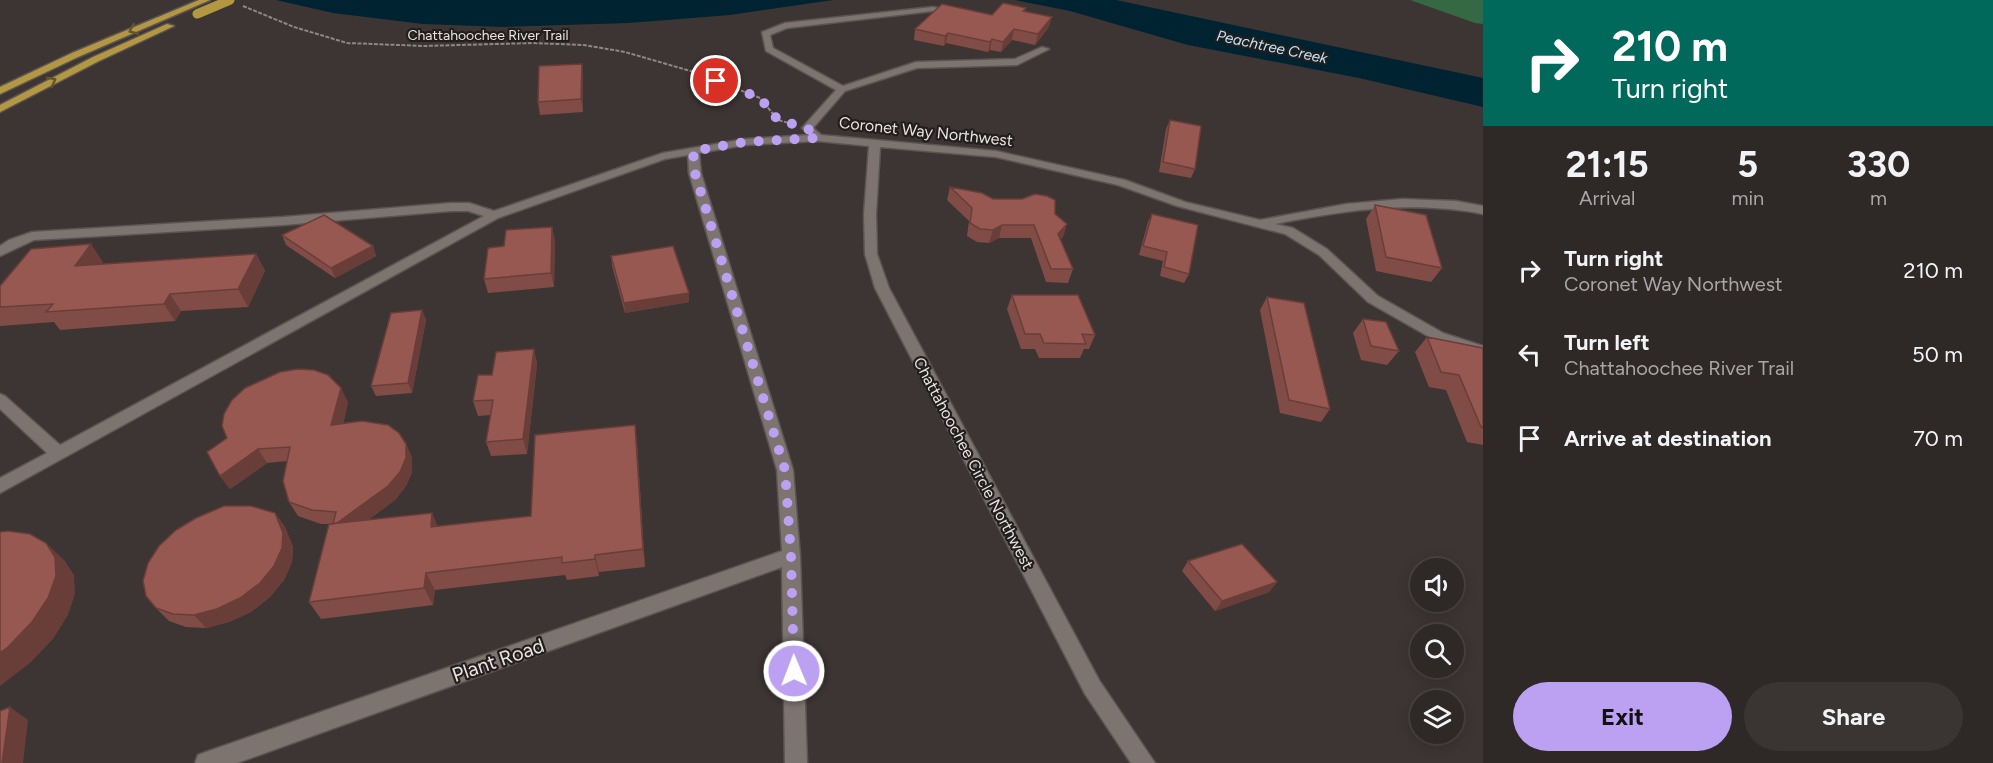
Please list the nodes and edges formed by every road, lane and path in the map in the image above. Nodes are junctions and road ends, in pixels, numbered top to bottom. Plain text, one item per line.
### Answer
1 (206, 0) edge
2 (234, 2) edge
3 (966, 13) edge
4 (1045, 49) dead end
5 (842, 88) junction
6 (0, 91) edge
7 (0, 109) edge
8 (807, 128) junction
9 (818, 138) junction
10 (875, 143) junction
11 (693, 151) junction
12 (1483, 210) edge
13 (494, 215) junction
14 (1262, 223) junction
15 (0, 252) edge
16 (1483, 351) edge
17 (0, 400) edge
18 (58, 453) junction
19 (0, 486) edge
20 (791, 556) junction
21 (206, 763) edge
22 (796, 763) edge
23 (1144, 763) edge

1 -> 6 main road
7 -> 2 main road, bridge
2 - 8 path, Chattahoochee River Trail
3 - 5 street
4 - 5 street
5 - 8 street
8 - 9 street
9 - 10 street, Coronet Way Northwest
9 - 11 street, Coronet Way Northwest
10 - 14 street, Coronet Way Northwest
10 - 23 street, Chattahoochee Circle Northwest
11 - 13 street, Coronet Way Northwest
11 - 20 street
12 - 14 street
13 - 15 street
13 - 18 street, Coronet Way Northwest
14 - 16 street, Coronet Way Northwest
17 - 18 street
18 - 19 street, Coronet Way Northwest
20 - 21 street, Plant Road
20 - 22 street

